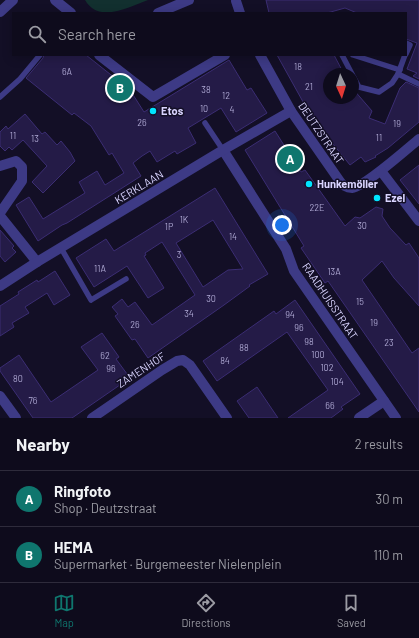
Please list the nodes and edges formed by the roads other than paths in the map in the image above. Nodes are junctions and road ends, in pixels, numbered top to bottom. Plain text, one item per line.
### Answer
1 (13, 0) edge
2 (56, 0) edge
3 (189, 0) edge
4 (234, 0) edge
5 (0, 12) edge
6 (70, 12) edge
7 (160, 12) edge
8 (240, 12) edge
9 (407, 44) edge
10 (407, 52) edge
11 (39, 56) edge
12 (101, 56) edge
13 (223, 56) edge
14 (261, 56) edge
15 (342, 56) edge
16 (356, 56) edge
17 (405, 56) edge
18 (348, 68) edge
19 (399, 72) junction
20 (419, 84) edge
21 (359, 87) edge
22 (0, 97) edge
23 (291, 111) junction
24 (205, 123) dead end
25 (419, 139) edge
26 (223, 150) junction
27 (0, 166) edge
28 (381, 171) junction
29 (0, 213) edge
30 (0, 216) edge
31 (419, 221) edge
32 (62, 248) junction
33 (37, 262) junction
34 (126, 279) dead end
35 (0, 286) edge
36 (0, 396) edge
37 (384, 401) junction
38 (16, 418) edge
39 (92, 418) edge
40 (227, 418) edge
41 (359, 418) edge
42 (396, 418) edge

1 - 5 street
2 - 6 street
3 - 7 street
4 - 8 street
9 - 10 lane
11 - 22 lane
12 - 13 street
14 - 23 street, DEUTZSTRAAT
15 - 18 lane
16 - 19 lane
17 - 19 lane
19 - 20 lane
19 - 21 lane
23 - 26 street, KERKLAAN
23 - 28 street, DEUTZSTRAAT
24 - 26 lane
25 - 28 street
26 - 32 street, KERKLAAN
26 - 37 street, RAADHUISSTRAAT
27 - 29 street
28 - 31 street
30 - 33 street
32 - 33 street, KERKLAAN
32 - 34 lane
33 - 35 street, KERKLAAN
36 - 38 street
37 - 41 street
37 - 42 street, RAADHUISSTRAAT
39 - 40 street, ZAMENHOF

